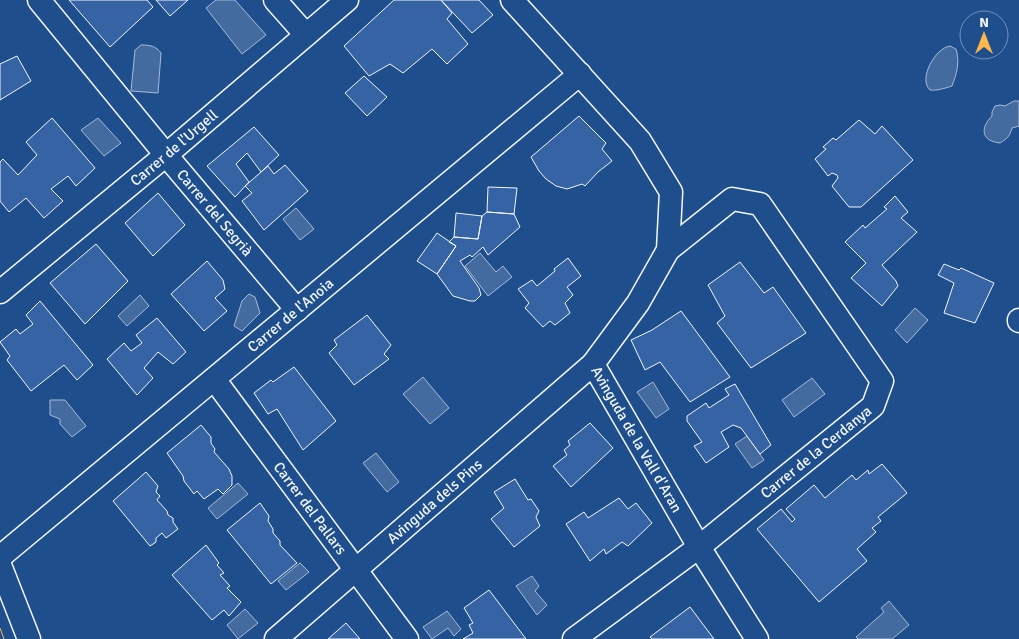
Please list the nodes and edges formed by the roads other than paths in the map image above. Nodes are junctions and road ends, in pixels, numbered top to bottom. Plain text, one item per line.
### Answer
1 (39, 0) edge
2 (275, 0) edge
3 (347, 0) edge
4 (512, 0) edge
5 (306, 35) junction
6 (580, 74) junction
7 (166, 155) junction
8 (668, 250) junction
9 (0, 292) edge
10 (297, 310) junction
11 (593, 364) junction
12 (214, 379) junction
13 (699, 547) junction
14 (0, 557) edge
15 (0, 565) edge
16 (356, 570) junction
17 (29, 639) edge
18 (276, 639) edge
19 (407, 639) edge
20 (574, 639) edge
21 (757, 639) edge

1 - 7 street, Carrer del Segrià
2 - 5 street
3 - 5 street, Carrer de l'Urgell
4 - 6 street, Avinguda de la Vall d'Aran
5 - 7 street, Carrer de l'Urgell
6 - 8 street, Avinguda de la Vall d'Aran
6 - 10 street, Carrer de l'Anoia
7 - 9 street, Carrer de l'Urgell
7 - 10 street, Carrer del Segrià
8 - 11 street, Avinguda de la Vall d'Aran
8 - 13 street, Carrer de la Cerdanya
10 - 12 street, Carrer de l'Anoia
11 - 13 street, Avinguda de la Vall d'Aran
11 - 16 street, Avinguda dels Pins
12 - 14 street, Carrer de l'Anoia
12 - 16 street, Carrer del Pallars
13 - 20 street, Carrer de la Cerdanya
13 - 21 street, Avinguda de la Vall d'Aran
15 - 17 street
16 - 18 street, Avinguda dels Pins
16 - 19 street, Carrer del Pallars

